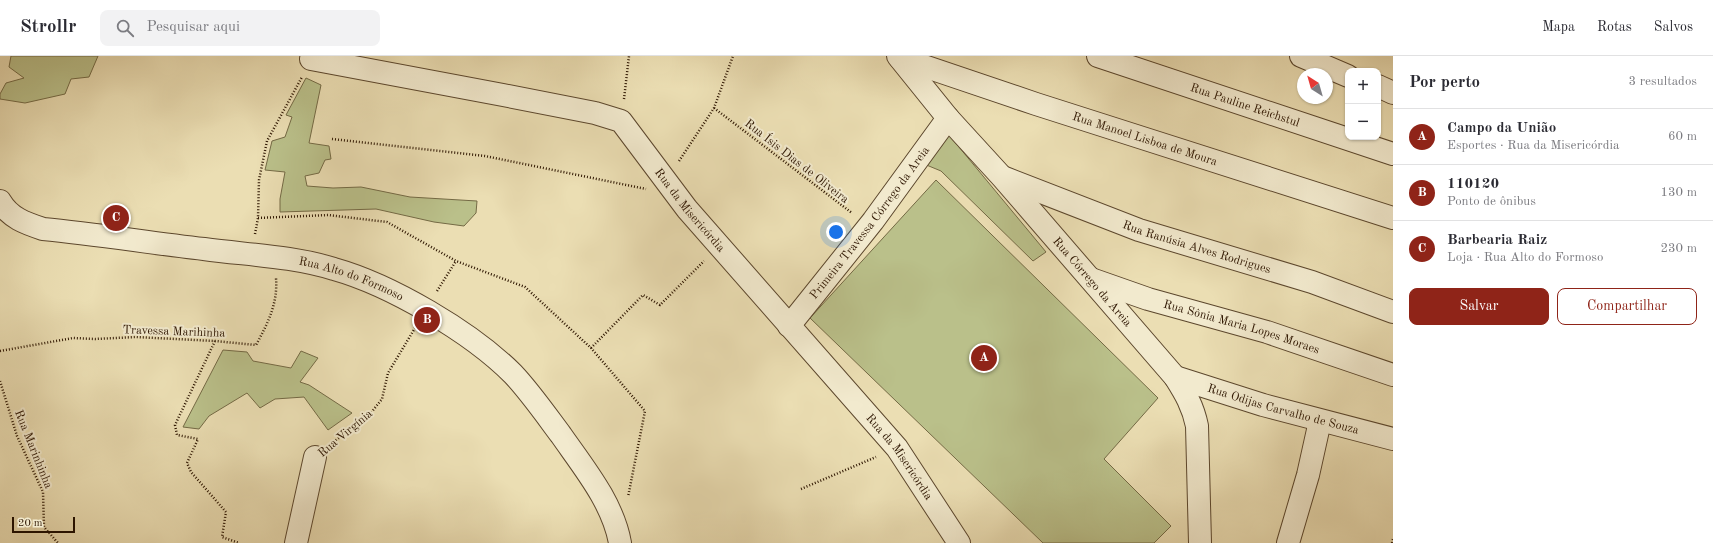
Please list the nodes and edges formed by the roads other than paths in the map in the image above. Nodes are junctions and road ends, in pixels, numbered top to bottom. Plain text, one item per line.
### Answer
1 (1098, 56) edge
2 (1301, 56) edge
3 (898, 57) edge
4 (311, 59) road end
5 (1345, 75) edge
6 (1381, 87) edge
7 (1393, 93) edge
8 (948, 118) junction
9 (1393, 154) edge
10 (1002, 177) junction
11 (0, 201) edge
12 (1393, 218) edge
13 (1090, 279) junction
14 (1393, 312) edge
15 (789, 326) junction
16 (1393, 375) edge
17 (1175, 377) junction
18 (1320, 421) junction
19 (1393, 439) edge
20 (315, 457) road end
21 (296, 543) edge
22 (620, 543) edge
23 (959, 543) edge
24 (1200, 543) edge
25 (1288, 543) edge

1 - 9 street, Rua Pauline Reichstul
2 - 5 street
3 - 8 street, Rua Córrego da Areia
3 - 12 street, Rua Manoel Lisboa de Moura
4 - 15 street, Rua da Misericórdia
6 - 7 street
8 - 10 street, Rua Córrego da Areia
8 - 15 street, Primeira Travessa Córrego da Areia
10 - 13 street, Rua Córrego da Areia
10 - 14 street, Rua Ranúsia Alves Rodrigues
11 - 22 street, Rua Alto do Formoso
13 - 16 street, Rua Sônia Maria Lopes Moraes
13 - 17 street, Rua Córrego da Areia
15 - 23 street, Rua da Misericórdia
17 - 18 street, Rua Odijas Carvalho de Souza
17 - 24 street, Rua Córrego da Areia
18 - 19 street, Rua Odijas Carvalho de Souza
18 - 25 street
20 - 21 street, Rua Virgínia

